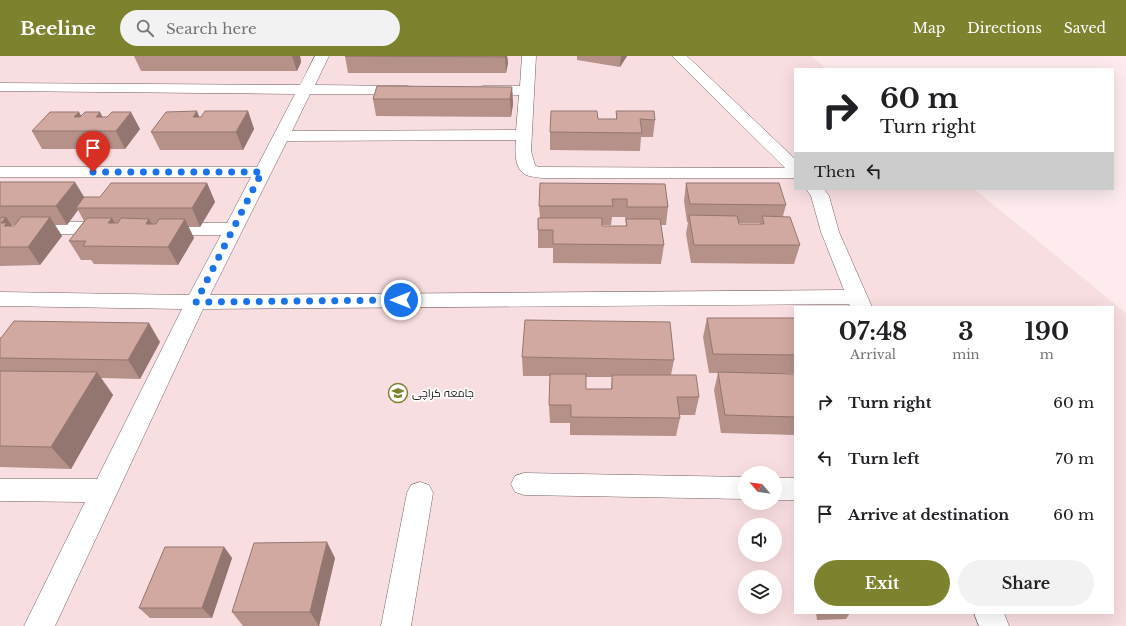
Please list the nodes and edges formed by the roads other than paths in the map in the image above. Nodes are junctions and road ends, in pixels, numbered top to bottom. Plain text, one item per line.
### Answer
1 (322, 56) edge
2 (528, 56) edge
3 (679, 56) edge
4 (0, 87) edge
5 (304, 89) junction
6 (423, 90) edge
7 (471, 90) edge
8 (526, 91) junction
9 (524, 135) junction
10 (280, 136) junction
11 (794, 167) edge
12 (0, 172) edge
13 (262, 172) junction
14 (794, 173) edge
15 (816, 190) edge
16 (0, 228) edge
17 (233, 229) junction
18 (0, 299) edge
19 (196, 302) junction
20 (859, 302) edge
21 (524, 484) dead end
22 (738, 488) edge
23 (782, 488) edge
24 (794, 489) edge
25 (0, 490) edge
26 (105, 491) junction
27 (420, 493) dead end
28 (989, 614) edge
29 (39, 626) edge
30 (396, 626) edge
31 (994, 626) edge

1 - 5 street
2 - 8 street
3 - 11 street
4 - 5 street
5 - 6 street
5 - 10 street
7 - 8 street
8 - 9 street
9 - 10 street
9 - 14 street
10 - 13 street
12 - 13 street
13 - 17 street
15 - 20 street
16 - 17 street
17 - 19 street
18 - 19 street
19 - 20 street
19 - 26 street
21 - 22 street
23 - 24 street
25 - 26 street
26 - 29 street
27 - 30 street
28 - 31 street

